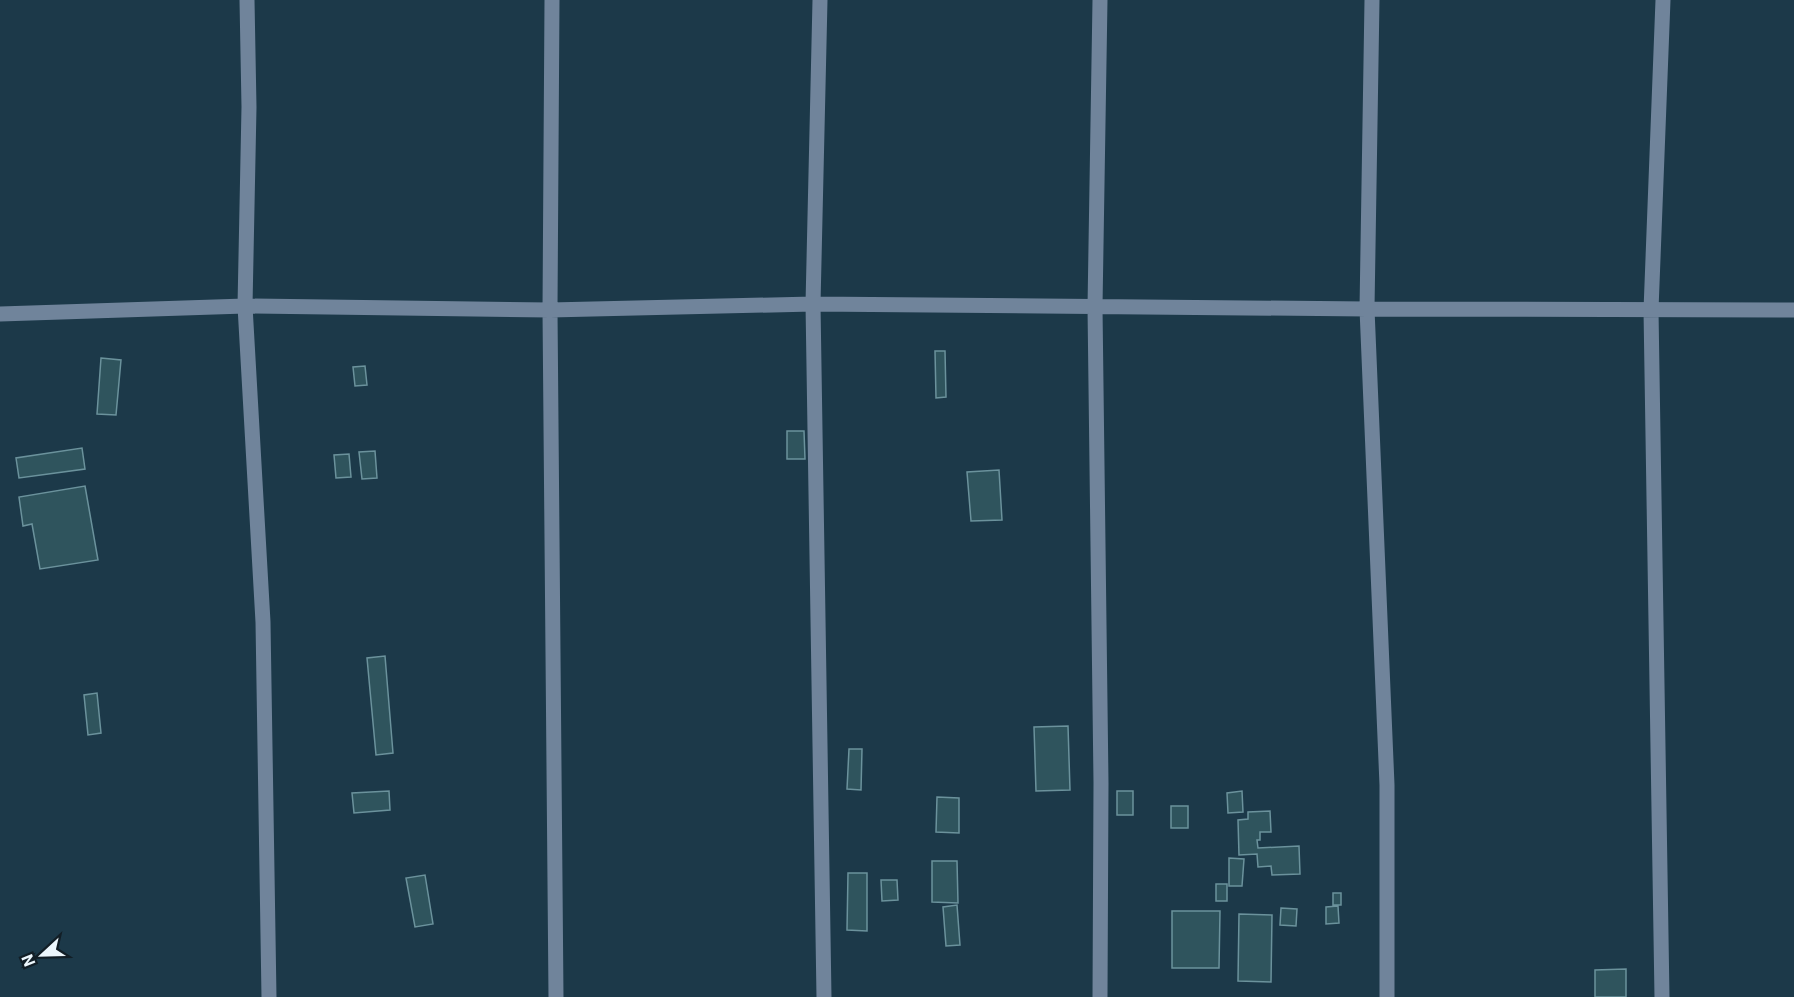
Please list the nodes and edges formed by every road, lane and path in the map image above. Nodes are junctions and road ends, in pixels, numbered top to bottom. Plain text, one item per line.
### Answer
1 (247, 0) edge
2 (552, 0) edge
3 (820, 0) edge
4 (1100, 0) edge
5 (1372, 0) edge
6 (1663, 0) edge
7 (813, 304) junction
8 (245, 306) junction
9 (1095, 307) junction
10 (1366, 309) junction
11 (550, 310) junction
12 (1651, 310) junction
13 (1794, 310) edge
14 (0, 314) edge
15 (269, 997) edge
16 (556, 997) edge
17 (824, 997) edge
18 (1100, 997) edge
19 (1387, 997) edge
20 (1662, 997) edge

1 - 8 street
2 - 11 street
3 - 7 street
4 - 9 street
5 - 10 street
6 - 12 street
7 - 9 street
7 - 11 street
7 - 17 street
8 - 11 street
8 - 14 street
8 - 15 street
9 - 10 street
9 - 18 street
10 - 12 street
10 - 19 street
11 - 16 street
12 - 13 street
12 - 20 street

